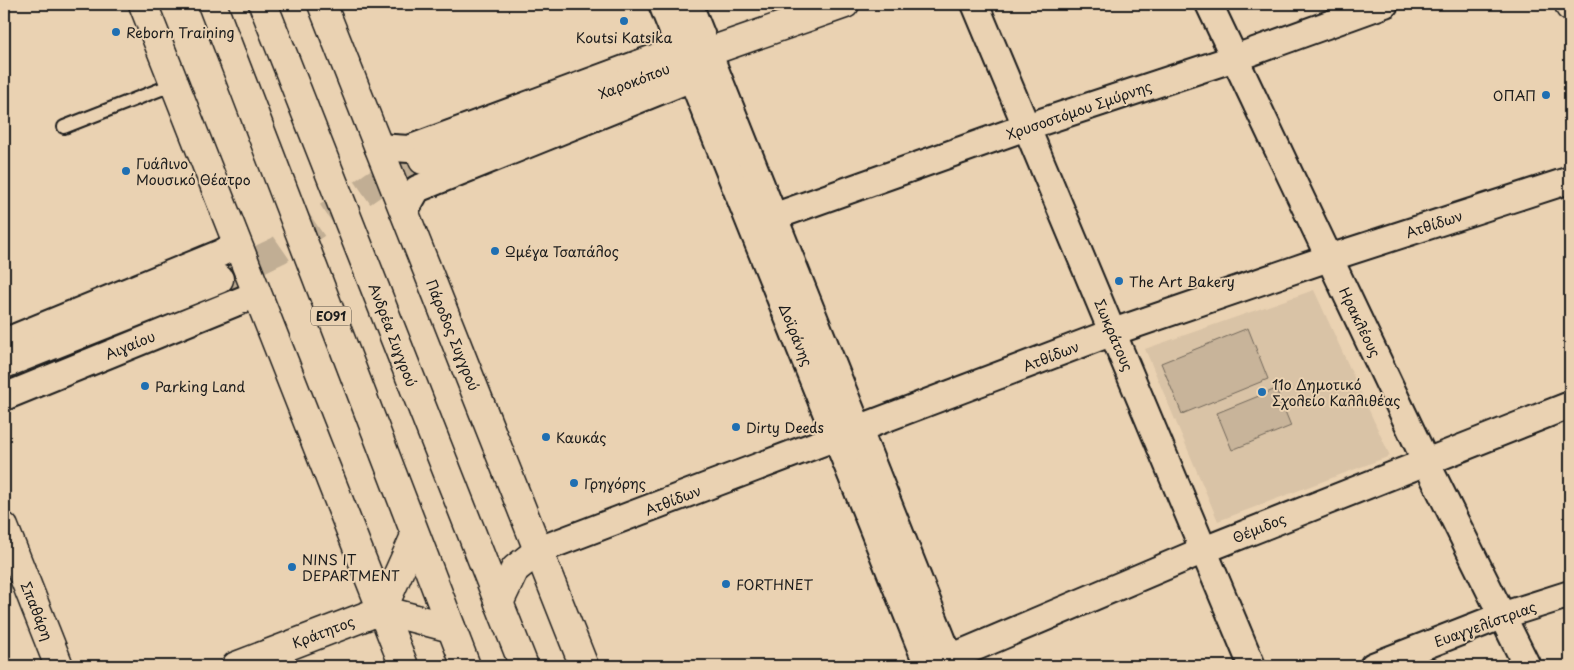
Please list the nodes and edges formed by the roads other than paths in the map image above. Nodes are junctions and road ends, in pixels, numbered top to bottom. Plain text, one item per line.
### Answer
1 (143, 4) edge
2 (212, 4) edge
3 (263, 4) edge
4 (322, 4) edge
5 (662, 4) edge
6 (689, 4) edge
7 (845, 4) edge
8 (975, 4) edge
9 (1209, 4) edge
10 (1385, 4) edge
11 (1235, 58) junction
12 (692, 60) junction
13 (174, 84) junction
14 (64, 127) dead end
15 (1026, 127) junction
16 (378, 147) junction
17 (423, 160) tunnel mouth
18 (1570, 180) edge
19 (404, 212) junction
20 (773, 216) junction
21 (237, 244) junction
22 (1329, 258) junction
23 (219, 279) tunnel mouth
24 (257, 294) junction
25 (1113, 332) junction
26 (4, 342) edge
27 (4, 364) edge
28 (4, 397) edge
29 (1570, 405) edge
30 (848, 434) junction
31 (1426, 462) junction
32 (4, 527) edge
33 (415, 536) junction
34 (476, 546) junction
35 (539, 550) junction
36 (1204, 550) junction
37 (1570, 594) edge
38 (499, 603) junction
39 (382, 610) junction
40 (1501, 616) junction
41 (451, 628) junction
42 (944, 664) edge
43 (59, 666) edge
44 (236, 666) edge
45 (404, 666) edge
46 (466, 666) edge
47 (524, 666) edge
48 (584, 666) edge
49 (1252, 666) edge
50 (1373, 666) edge
51 (1527, 666) edge

1 - 13 main road
2 - 33 main road, ΕΟ91
3 - 34 main road, Ανδρέα Συγγρού
4 - 16 main road, Πάροδος Συγγρού
5 - 12 street, Δοϊράνης
6 - 12 street, Δοϊράνης
7 - 12 main road, Χαροκόπου
8 - 15 street, Σωκράτους
9 - 11 street, Ηρακλέους
10 - 11 street, Χρυσοστόμου Σμύρνης
11 - 15 street, Χρυσοστόμου Σμύρνης
11 - 22 street, Ηρακλέους
12 - 16 street, Χαροκόπου
12 - 17 main road, Χαροκόπου
12 - 19 street, Χαροκόπου
12 - 20 street, Δοϊράνης
12 - 30 street, Δοϊράνης
13 - 14 lane
13 - 21 main road
15 - 20 street, Χρυσοστόμου Σμύρνης
15 - 25 street, Σωκράτους
16 - 19 main road, Πάροδος Συγγρού
18 - 22 street, Ατθίδων
19 - 35 main road, Πάροδος Συγγρού
20 - 30 street, Δοϊράνης
21 - 24 main road
21 - 26 street
22 - 25 street, Ατθίδων
22 - 31 street, Ηρακλέους
23 - 27 main road, Αιγαίου
24 - 28 street, Αιγαίου
24 - 39 main road
25 - 30 street, Ατθίδων
25 - 36 street, Σωκράτους
29 - 31 street, Θέμιδος
30 - 35 street, Ατθίδων
30 - 42 street, Δοϊράνης
31 - 36 street, Θέμιδος
31 - 40 street, Ηρακλέους
32 - 43 main road, Σπαθάρη
33 - 39 main road
33 - 41 main road, ΕΟ91
34 - 35 main road
34 - 38 main road, Ανδρέα Συγγρού
35 - 38 main road
35 - 48 main road, Πάροδος Συγγρού
36 - 42 street, Θέμιδος
36 - 49 street, Σωκράτους
37 - 40 street, Ευαγγελίστριας
38 - 47 main road, Ανδρέα Συγγρού
39 - 41 main road
39 - 44 main road, Κράτητος
39 - 45 main road
40 - 50 street, Ευαγγελίστριας
40 - 51 street, Ηρακλέους
41 - 46 main road, ΕΟ91

